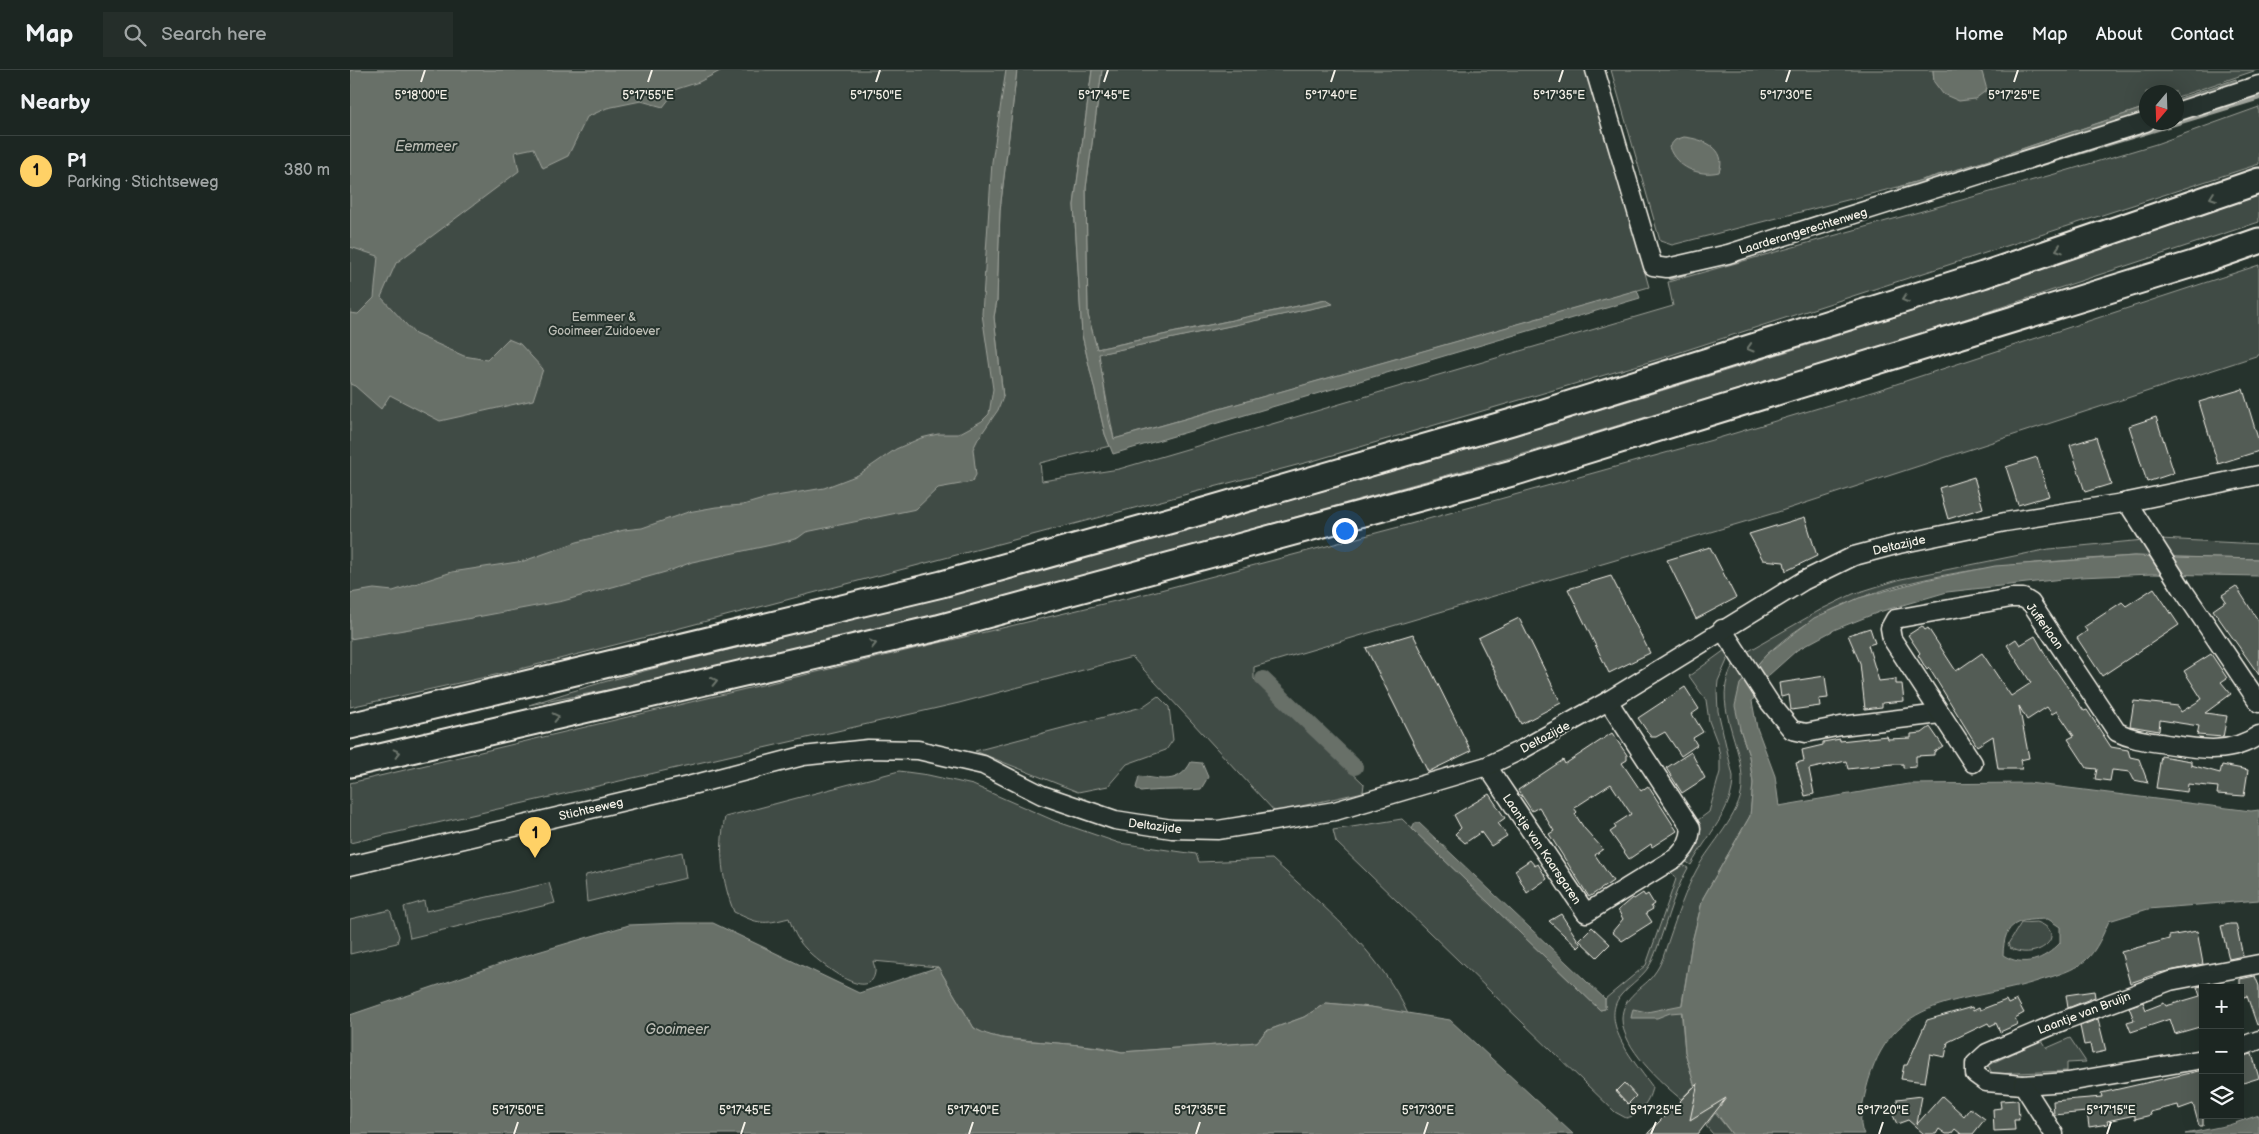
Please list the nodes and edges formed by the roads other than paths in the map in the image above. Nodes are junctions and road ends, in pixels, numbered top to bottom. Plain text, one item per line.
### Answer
1 (1595, 70) edge
2 (2259, 85) edge
3 (2184, 109) edge
4 (2139, 124) edge
5 (2259, 181) edge
6 (2259, 241) edge
7 (2259, 475) edge
8 (2128, 502) junction
9 (1722, 629) junction
10 (1608, 701) junction
11 (2259, 703) edge
12 (1940, 714) junction
13 (350, 726) edge
14 (2259, 735) edge
15 (803, 756) joint
16 (1973, 763) dead end
17 (350, 764) edge
18 (1487, 766) junction
19 (350, 866) edge
20 (2259, 964) edge
21 (2259, 1040) edge
22 (2244, 1045) edge
23 (2199, 1060) edge
24 (2023, 1085) junction
25 (2054, 1134) edge

1 - 4 street, Laarderangerechtenweg
2 - 3 street
5 -> 13 highway
17 -> 6 highway
7 - 8 street, Deltazijde
8 - 9 street, Deltazijde
8 - 11 street
9 - 10 street, Deltazijde
9 - 12 street
10 - 18 street, Deltazijde
10 - 18 street, Laantje van Kaarsgaren
12 - 14 street, Jufferlaan
12 - 16 street, Jufferlaan
15 - 18 street, Deltazijde
15 - 19 street, Stichtseweg
20 - 24 street, Laantje van Bruijn
21 - 22 street
23 - 24 street, Laantje van Bruijn
24 - 25 street

